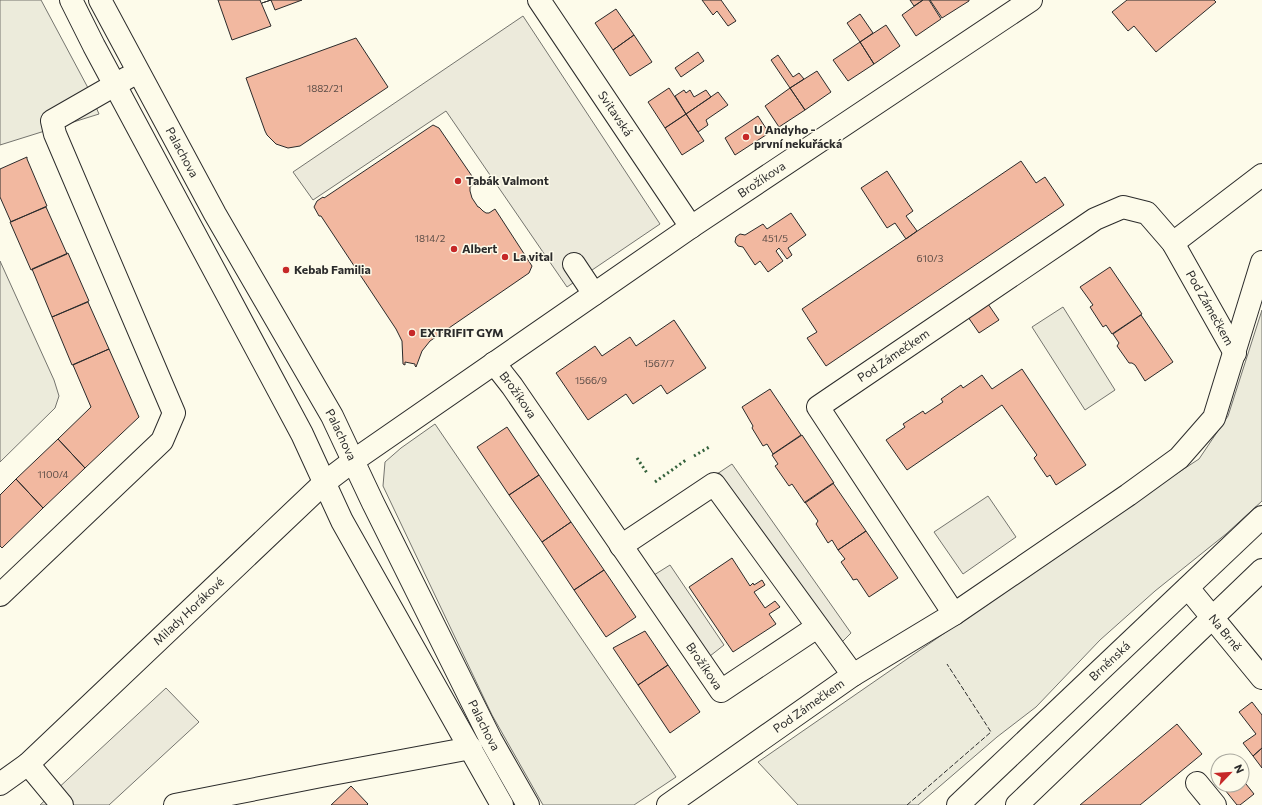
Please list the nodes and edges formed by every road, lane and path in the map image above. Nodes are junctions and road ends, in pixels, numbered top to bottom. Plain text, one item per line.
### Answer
1 (71, 0) edge
2 (100, 0) edge
3 (539, 0) edge
4 (1031, 0) edge
5 (139, 72) junction
6 (115, 86) junction
7 (1262, 175) edge
8 (691, 227) junction
9 (1173, 243) junction
10 (1262, 262) edge
11 (574, 264) dead end
12 (594, 294) junction
13 (1235, 353) junction
14 (494, 363) junction
15 (353, 461) junction
16 (324, 483) junction
17 (1262, 517) edge
18 (621, 546) junction
19 (1262, 570) edge
20 (1188, 588) junction
21 (0, 595) edge
22 (954, 614) junction
23 (1211, 618) junction
24 (817, 627) junction
25 (853, 675) junction
26 (1262, 678) edge
27 (471, 748) junction
28 (28, 764) junction
29 (1197, 783) dead end
30 (0, 784) edge
31 (62, 805) edge
32 (175, 805) edge
33 (502, 805) edge
34 (528, 805) edge
35 (668, 805) edge
36 (958, 805) edge
37 (1017, 805) edge
38 (1215, 805) edge

1 - 6 street, Palachova
2 - 5 street, Palachova
3 - 8 street, Svitavská
4 - 8 street, Brožíkova
5 - 6 street
5 - 15 street, Palachova
6 - 16 street, Palachova
6 - 21 street
7 - 9 street
8 - 12 street, Brožíkova
9 - 13 street, Pod Zámečkem
9 - 22 street, Pod Zámečkem
10 - 13 street, Pod Zámečkem
11 - 12 street
12 - 14 street, Brožíkova
13 - 22 street, Pod Zámečkem
14 - 15 street, Brožíkova
14 - 18 street, Brožíkova
15 - 16 street, Milady Horákové
15 - 34 street, Palachova
16 - 27 street, Palachova
16 - 28 street, Milady Horákové
17 - 20 street, Brněnská
18 - 24 street
18 - 24 street, Brožíkova
19 - 23 street
20 - 23 street, Na Brně
20 - 36 street, Brněnská
22 - 25 street, Pod Zámečkem
23 - 26 street, Na Brně
23 - 37 street
24 - 25 street
25 - 35 street, Pod Zámečkem
27 - 32 street
27 - 33 street, Palachova
28 - 30 street, Milady Horákové
28 - 31 street
29 - 38 street

